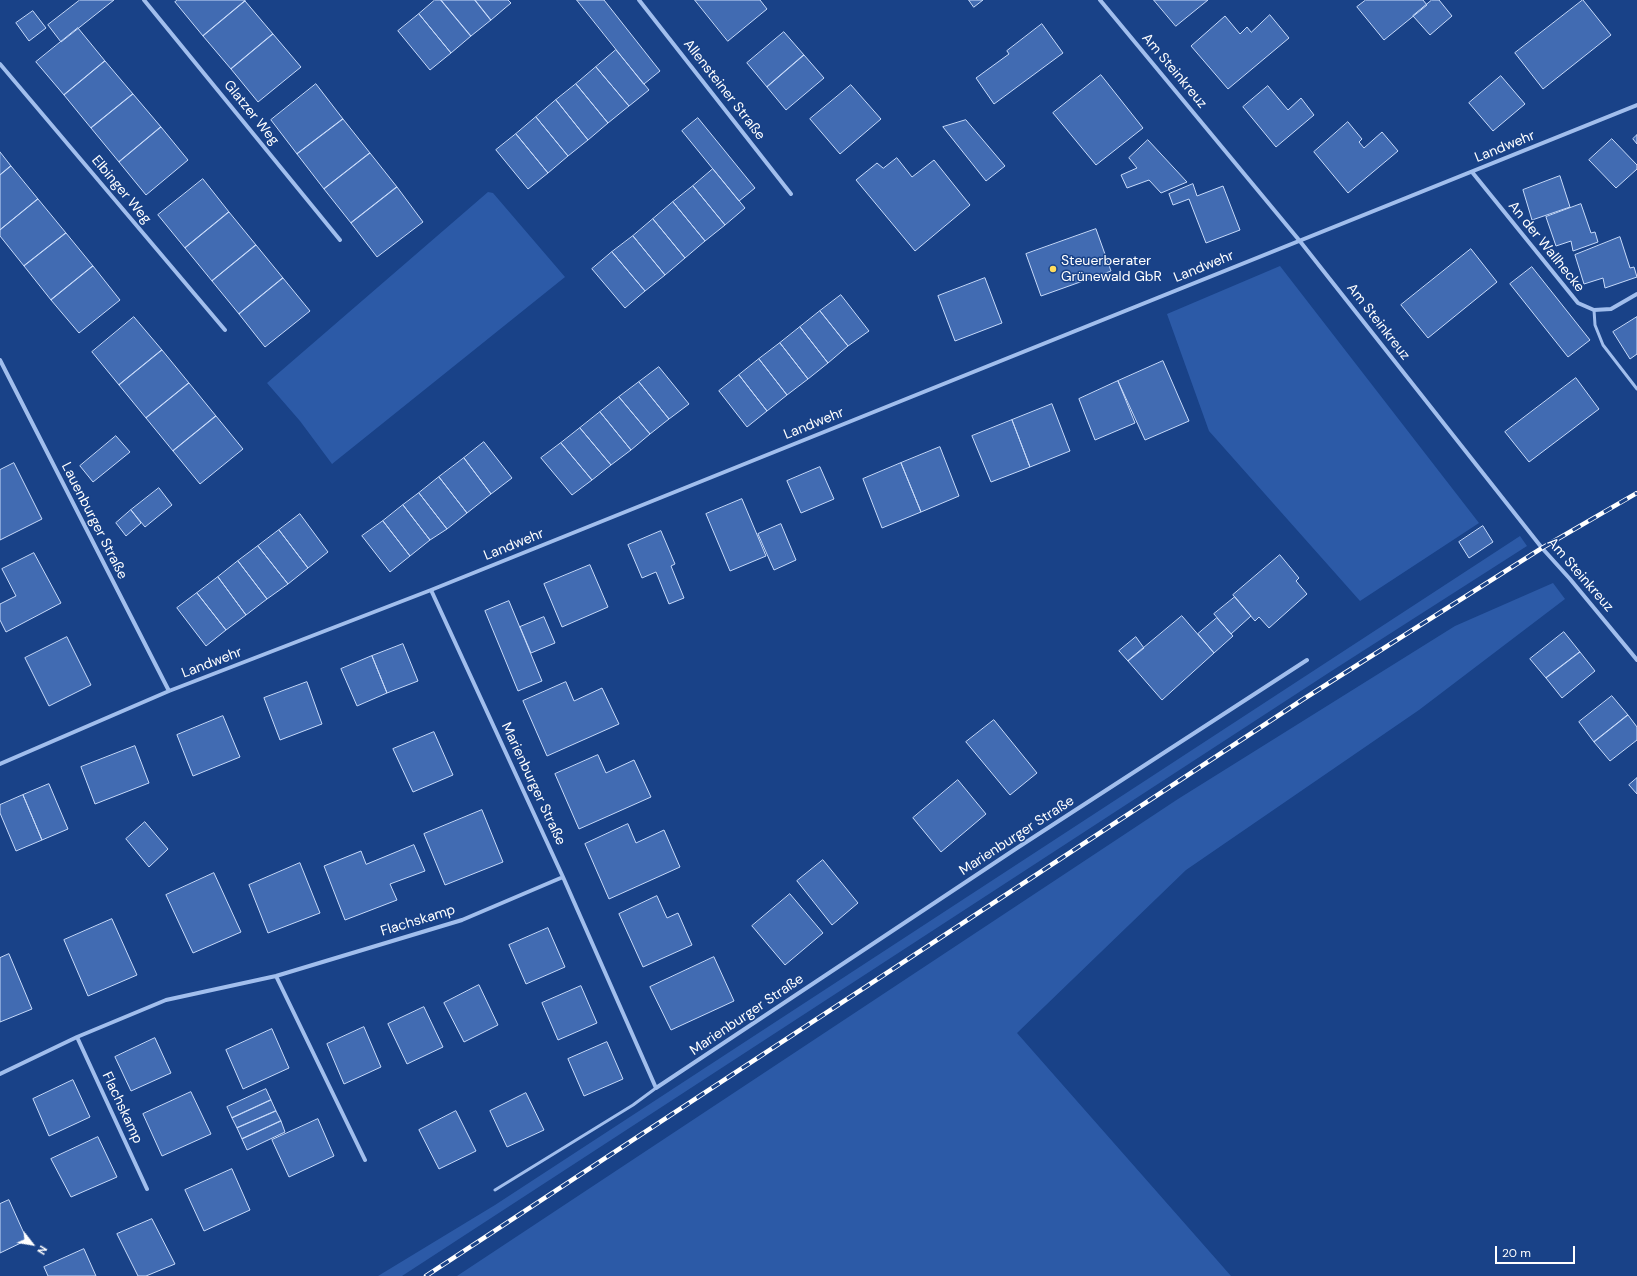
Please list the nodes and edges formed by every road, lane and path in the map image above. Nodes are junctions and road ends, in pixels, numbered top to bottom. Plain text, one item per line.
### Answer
1 (144, 0) edge
2 (638, 0) edge
3 (1100, 0) edge
4 (0, 64) edge
5 (1637, 105) edge
6 (1472, 172) junction
7 (791, 194) dead end
8 (340, 240) dead end
9 (1299, 240) junction
10 (1637, 294) edge
11 (1594, 310) junction
12 (225, 330) dead end
13 (0, 360) edge
14 (1637, 388) edge
15 (431, 590) junction
16 (1307, 660) dead end
17 (1637, 660) edge
18 (169, 691) junction
19 (0, 764) edge
20 (563, 877) junction
21 (276, 976) junction
22 (78, 1037) junction
23 (0, 1074) edge
24 (656, 1088) junction
25 (365, 1160) dead end
26 (147, 1189) dead end
27 (495, 1190) dead end

1 - 8 street, Glatzer Weg
2 - 7 street, Allensteiner Straße
3 - 9 street, Am Steinkreuz
4 - 12 street, Elbinger Weg
5 - 6 street, Landwehr
6 - 9 street, Landwehr
6 - 11 street, An der Wallhecke
9 - 15 street, Landwehr
9 - 17 street, Am Steinkreuz
10 - 11 street
11 - 14 lane
13 - 18 street, Lauenburger Straße
15 - 18 street, Landwehr
15 - 20 street, Marienburger Straße
16 - 24 street, Marienburger Straße
18 - 19 street, Landwehr
20 - 21 street, Flachskamp
20 - 24 street, Marienburger Straße
21 - 22 street, Flachskamp
21 - 25 street
22 - 23 street, Flachskamp
22 - 26 street, Flachskamp
24 - 27 lane

